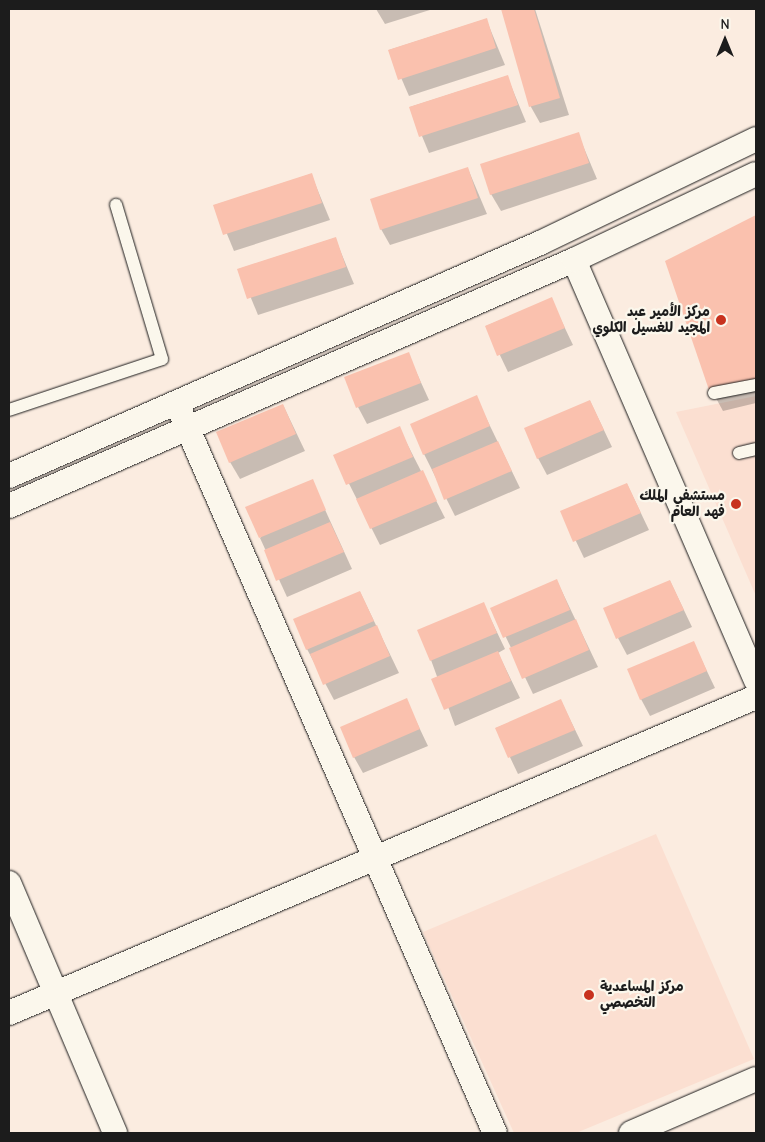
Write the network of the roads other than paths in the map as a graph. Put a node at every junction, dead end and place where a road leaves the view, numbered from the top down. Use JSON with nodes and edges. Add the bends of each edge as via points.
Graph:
{"nodes":[{"id":1,"x":756,"y":140,"type":"edge"},
{"id":2,"x":756,"y":174,"type":"edge"},
{"id":3,"x":116,"y":204,"type":"dead end"},
{"id":4,"x":574,"y":260,"type":"junction"},
{"id":5,"x":756,"y":384,"type":"edge"},
{"id":6,"x":714,"y":393,"type":"dead end"},
{"id":7,"x":176,"y":402,"type":"junction"},
{"id":8,"x":9,"y":410,"type":"edge"},
{"id":9,"x":188,"y":428,"type":"junction"},
{"id":10,"x":756,"y":449,"type":"edge"},
{"id":11,"x":739,"y":453,"type":"dead end"},
{"id":12,"x":9,"y":476,"type":"edge"},
{"id":13,"x":9,"y":506,"type":"edge"},
{"id":14,"x":756,"y":680,"type":"edge"},
{"id":15,"x":756,"y":697,"type":"edge"},
{"id":16,"x":372,"y":859,"type":"junction"},
{"id":17,"x":9,"y":883,"type":"edge"},
{"id":18,"x":57,"y":992,"type":"junction"},
{"id":19,"x":9,"y":1013,"type":"edge"},
{"id":20,"x":756,"y":1079,"type":"edge"},
{"id":21,"x":115,"y":1133,"type":"edge"},
{"id":22,"x":495,"y":1133,"type":"edge"},
{"id":23,"x":631,"y":1133,"type":"edge"}],
"edges":[{"from":1,"to":7,"type":"street","via":[[540,243]]},
{"from":2,"to":4,"type":"street"},
{"from":3,"to":8,"type":"lane","via":[[162,359]]},
{"from":4,"to":9,"type":"street"},
{"from":4,"to":14,"type":"street"},
{"from":5,"to":6,"type":"lane"},
{"from":7,"to":9,"type":"street"},
{"from":7,"to":12,"type":"street"},
{"from":9,"to":13,"type":"street"},
{"from":9,"to":16,"type":"street"},
{"from":10,"to":11,"type":"lane"},
{"from":15,"to":16,"type":"street"},
{"from":16,"to":18,"type":"street"},
{"from":16,"to":22,"type":"street"},
{"from":17,"to":18,"type":"street"},
{"from":18,"to":19,"type":"street"},
{"from":18,"to":21,"type":"street"},
{"from":20,"to":23,"type":"street"}]}
